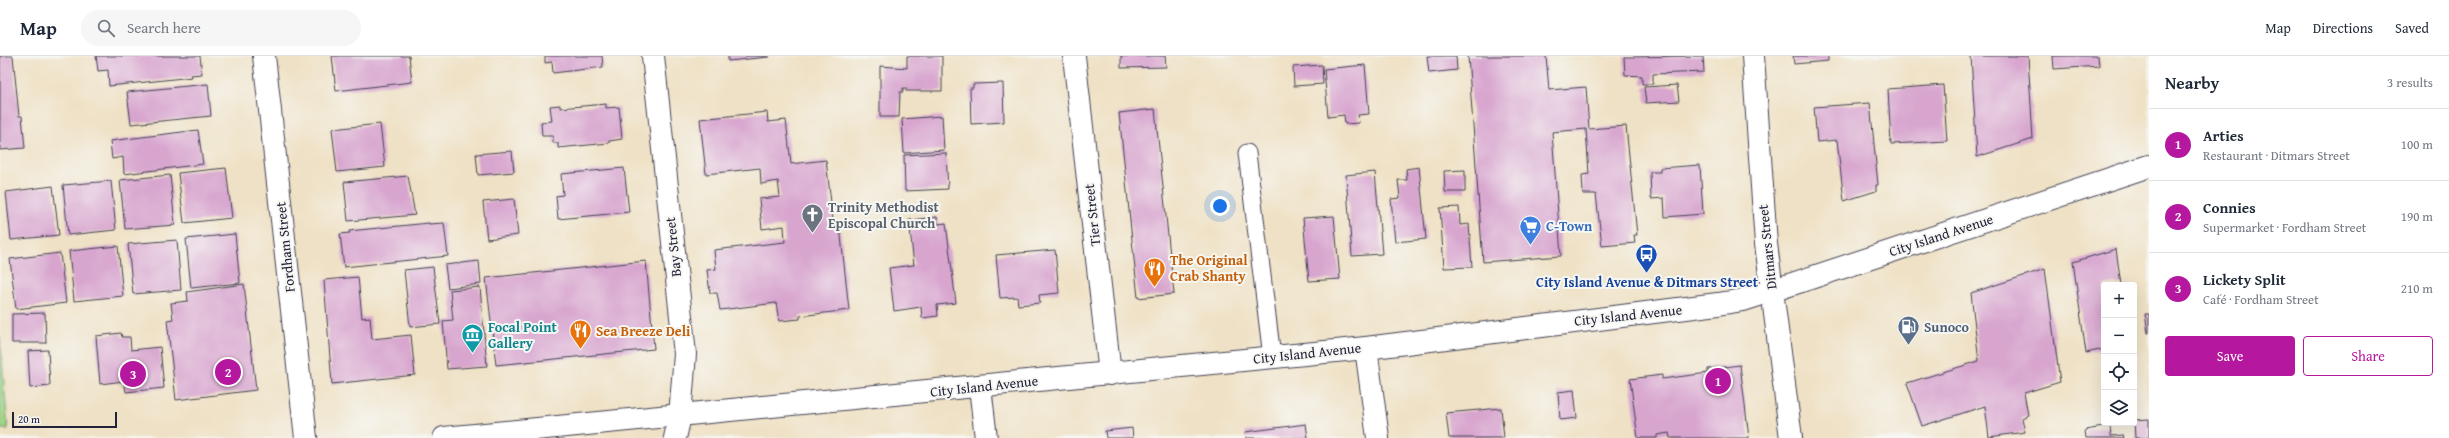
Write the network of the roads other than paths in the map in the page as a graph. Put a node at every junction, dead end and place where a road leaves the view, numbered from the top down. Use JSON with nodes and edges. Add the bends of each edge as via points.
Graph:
{"nodes":[{"id":1,"x":264,"y":56,"type":"edge"},
{"id":2,"x":652,"y":56,"type":"edge"},
{"id":3,"x":1074,"y":56,"type":"edge"},
{"id":4,"x":1753,"y":56,"type":"edge"},
{"id":5,"x":1247,"y":153,"type":"dead end"},
{"id":6,"x":2149,"y":166,"type":"edge"},
{"id":7,"x":1771,"y":291,"type":"junction"},
{"id":8,"x":1366,"y":348,"type":"junction"},
{"id":9,"x":1272,"y":357,"type":"junction"},
{"id":10,"x":1110,"y":374,"type":"junction"},
{"id":11,"x":980,"y":387,"type":"junction"},
{"id":12,"x":680,"y":416,"type":"junction"},
{"id":13,"x":306,"y":438,"type":"edge"},
{"id":14,"x":444,"y":438,"type":"edge"},
{"id":15,"x":675,"y":438,"type":"edge"},
{"id":16,"x":986,"y":438,"type":"edge"},
{"id":17,"x":1378,"y":438,"type":"edge"},
{"id":18,"x":1791,"y":438,"type":"edge"}],
"edges":[{"from":1,"to":13,"type":"main road","name":"Fordham Street"},
{"from":2,"to":12,"type":"main road","name":"Bay Street","via":[[685,354]]},
{"from":3,"to":10,"type":"main road","name":"Tier Street"},
{"from":4,"to":7,"type":"main road","name":"Ditmars Street"},
{"from":5,"to":9,"type":"lane"},
{"from":6,"to":7,"type":"main road","name":"City Island Avenue"},
{"from":7,"to":8,"type":"main road","name":"City Island Avenue","via":[[1743,300],[1688,308]]},
{"from":7,"to":18,"type":"main road","name":"Ditmars Street"},
{"from":8,"to":9,"type":"main road","name":"City Island Avenue"},
{"from":8,"to":17,"type":"main road"},
{"from":9,"to":10,"type":"main road","name":"City Island Avenue"},
{"from":10,"to":11,"type":"main road","name":"City Island Avenue"},
{"from":11,"to":12,"type":"main road","name":"City Island Avenue"},
{"from":11,"to":16,"type":"main road"},
{"from":12,"to":14,"type":"main road","name":"City Island Avenue"},
{"from":12,"to":15,"type":"main road","name":"Bay Street"}]}
